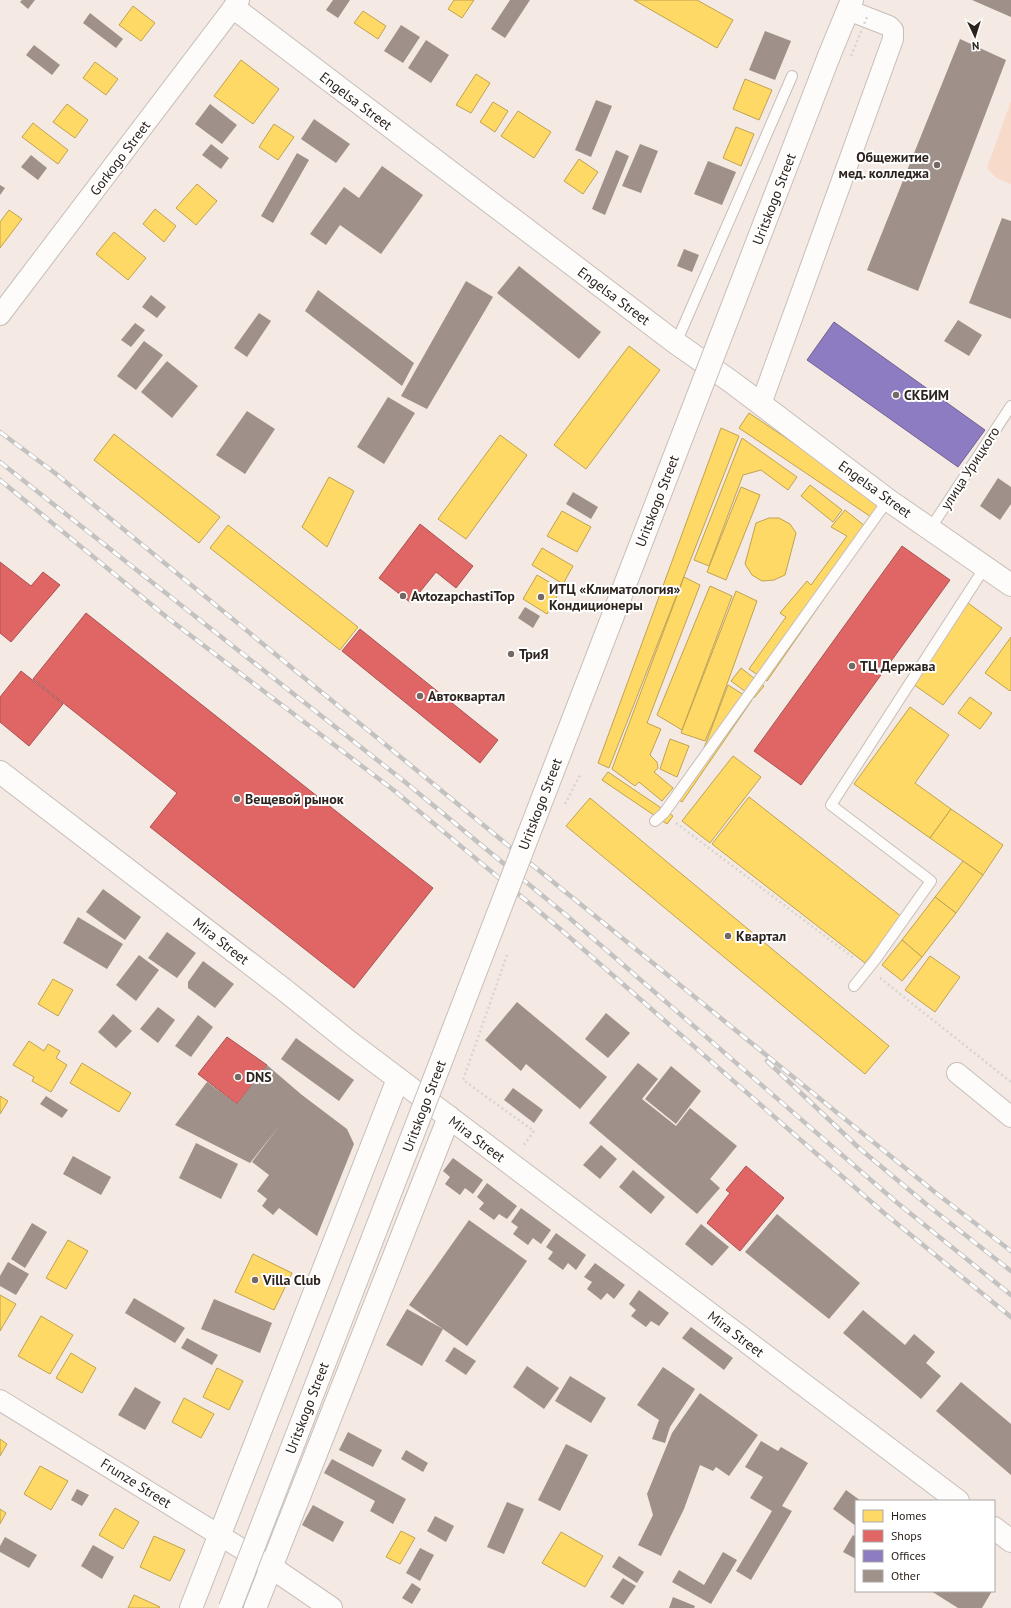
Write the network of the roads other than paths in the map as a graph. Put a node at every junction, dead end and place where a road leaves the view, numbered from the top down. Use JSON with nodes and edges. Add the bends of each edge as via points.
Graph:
{"nodes":[{"id":1,"x":232,"y":3,"type":"edge"},
{"id":2,"x":850,"y":5,"type":"edge"},
{"id":3,"x":792,"y":76,"type":"dead end"},
{"id":4,"x":0,"y":315,"type":"edge"},
{"id":5,"x":676,"y":343,"type":"junction"},
{"id":6,"x":761,"y":404,"type":"junction"},
{"id":7,"x":1011,"y":406,"type":"edge"},
{"id":8,"x":888,"y":500,"type":"junction"},
{"id":9,"x":930,"y":529,"type":"junction"},
{"id":10,"x":985,"y":567,"type":"junction"},
{"id":11,"x":1011,"y":585,"type":"edge"},
{"id":12,"x":0,"y":772,"type":"edge"},
{"id":13,"x":656,"y":821,"type":"dead end"},
{"id":14,"x":854,"y":986,"type":"dead end"},
{"id":15,"x":957,"y":1073,"type":"dead end"},
{"id":16,"x":398,"y":1079,"type":"junction"},
{"id":17,"x":449,"y":1117,"type":"junction"},
{"id":18,"x":1011,"y":1117,"type":"edge"},
{"id":19,"x":0,"y":1400,"type":"edge"},
{"id":20,"x":957,"y":1500,"type":"edge"},
{"id":21,"x":995,"y":1529,"type":"edge"},
{"id":22,"x":220,"y":1535,"type":"junction"},
{"id":23,"x":1011,"y":1541,"type":"edge"},
{"id":24,"x":272,"y":1567,"type":"junction"},
{"id":25,"x":191,"y":1608,"type":"edge"},
{"id":26,"x":230,"y":1608,"type":"edge"},
{"id":27,"x":255,"y":1608,"type":"edge"},
{"id":28,"x":331,"y":1608,"type":"edge"}],
"edges":[{"from":1,"to":4,"type":"street","name":"Gorkogo Street"},
{"from":1,"to":5,"type":"main road","name":"Engelsa Street"},
{"from":2,"to":6,"type":"street","via":[[889,26],[894,35]]},
{"from":2,"to":26,"type":"main road","name":"Uritskogo Street","bridge":true},
{"from":3,"to":5,"type":"lane"},
{"from":5,"to":6,"type":"main road","name":"Engelsa Street"},
{"from":6,"to":8,"type":"main road","name":"Engelsa Street"},
{"from":7,"to":9,"type":"lane","name":"улица Урицкого"},
{"from":8,"to":9,"type":"main road","name":"Engelsa Street"},
{"from":8,"to":13,"type":"lane"},
{"from":9,"to":10,"type":"main road","name":"Engelsa Street"},
{"from":10,"to":11,"type":"main road","name":"Engelsa Street"},
{"from":10,"to":14,"type":"lane","via":[[831,805],[931,881]]},
{"from":12,"to":16,"type":"main road","name":"Mira Street"},
{"from":15,"to":18,"type":"street"},
{"from":16,"to":17,"type":"main road","name":"Mira Street"},
{"from":16,"to":22,"type":"main road"},
{"from":17,"to":20,"type":"main road","name":"Mira Street"},
{"from":17,"to":24,"type":"main road","name":"Uritskogo Street"},
{"from":19,"to":22,"type":"street","name":"Frunze Street"},
{"from":21,"to":23,"type":"main road"},
{"from":22,"to":24,"type":"street","name":"Frunze Street"},
{"from":22,"to":25,"type":"main road"},
{"from":24,"to":27,"type":"main road","name":"Uritskogo Street"},
{"from":24,"to":28,"type":"main road"}]}
